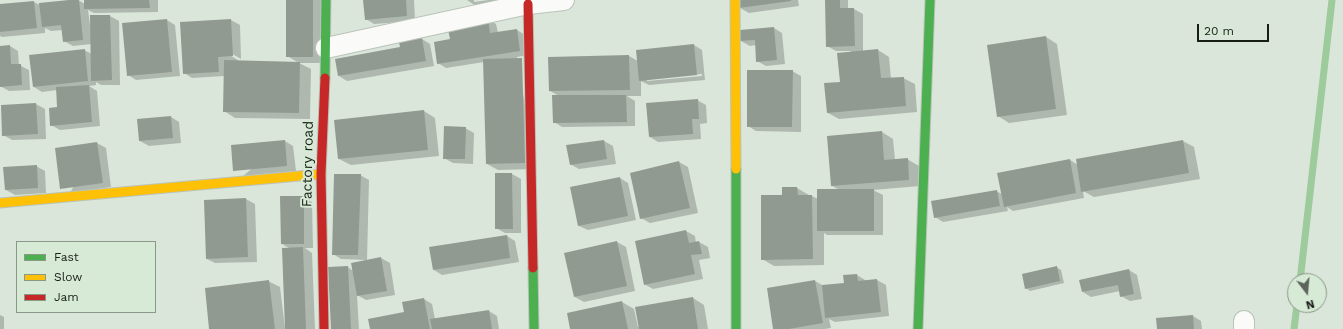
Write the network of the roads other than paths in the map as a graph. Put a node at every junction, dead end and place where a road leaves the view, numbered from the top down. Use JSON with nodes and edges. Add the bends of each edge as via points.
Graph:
{"nodes":[{"id":1,"x":326,"y":0,"type":"edge"},
{"id":2,"x":564,"y":0,"type":"edge"},
{"id":3,"x":735,"y":0,"type":"edge"},
{"id":4,"x":930,"y":0,"type":"edge"},
{"id":5,"x":528,"y":4,"type":"junction"},
{"id":6,"x":326,"y":48,"type":"junction"},
{"id":7,"x":321,"y":174,"type":"junction"},
{"id":8,"x":0,"y":203,"type":"edge"},
{"id":9,"x":324,"y":329,"type":"edge"},
{"id":10,"x":534,"y":329,"type":"edge"},
{"id":11,"x":736,"y":329,"type":"edge"},
{"id":12,"x":918,"y":329,"type":"edge"}],
"edges":[{"from":1,"to":6,"type":"street","name":"Factory road"},
{"from":2,"to":5,"type":"street"},
{"from":3,"to":11,"type":"street"},
{"from":4,"to":12,"type":"street"},
{"from":5,"to":6,"type":"street"},
{"from":5,"to":10,"type":"street"},
{"from":6,"to":7,"type":"street","name":"Factory road"},
{"from":7,"to":8,"type":"street"},
{"from":7,"to":9,"type":"street","name":"Factory road"}]}
